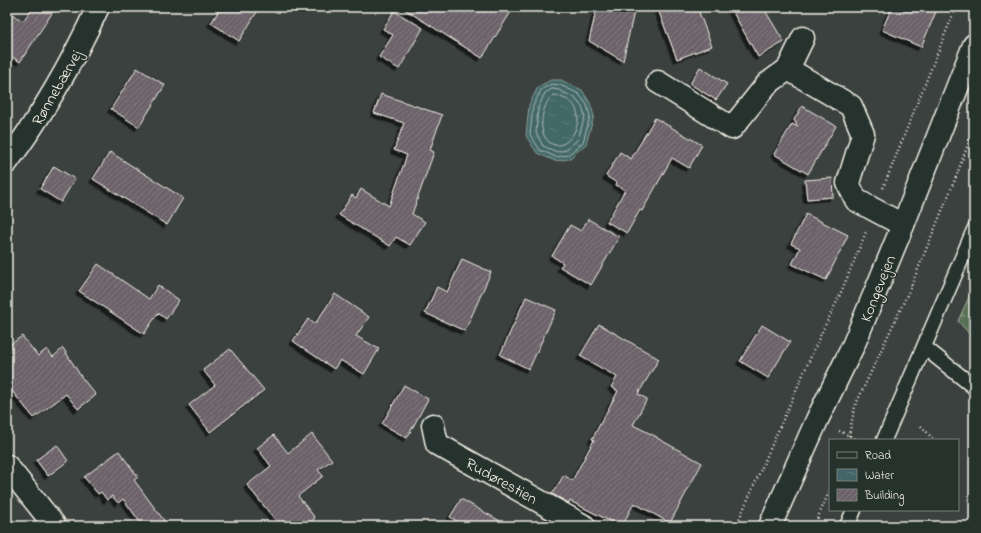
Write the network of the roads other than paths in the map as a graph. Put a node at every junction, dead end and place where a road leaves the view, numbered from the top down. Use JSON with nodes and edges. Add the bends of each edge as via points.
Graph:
{"nodes":[{"id":1,"x":98,"y":7,"type":"edge"},
{"id":2,"x":803,"y":38,"type":"dead end"},
{"id":3,"x":974,"y":45,"type":"edge"},
{"id":4,"x":788,"y":69,"type":"junction"},
{"id":5,"x":658,"y":82,"type":"dead end"},
{"id":6,"x":7,"y":162,"type":"edge"},
{"id":7,"x":903,"y":224,"type":"junction"},
{"id":8,"x":974,"y":230,"type":"edge"},
{"id":9,"x":924,"y":347,"type":"junction"},
{"id":10,"x":974,"y":387,"type":"edge"},
{"id":11,"x":433,"y":425,"type":"dead end"},
{"id":12,"x":884,"y":439,"type":"edge"},
{"id":13,"x":7,"y":466,"type":"edge"},
{"id":14,"x":854,"y":511,"type":"edge"},
{"id":15,"x":55,"y":526,"type":"edge"},
{"id":16,"x":584,"y":526,"type":"edge"},
{"id":17,"x":770,"y":526,"type":"edge"},
{"id":18,"x":847,"y":526,"type":"edge"}],
"edges":[{"from":1,"to":6,"type":"street","name":"Rønnebærvej","via":[[83,40],[30,131]]},
{"from":2,"to":4,"type":"street"},
{"from":3,"to":7,"type":"street","name":"Kongevejen"},
{"from":4,"to":5,"type":"street","via":[[767,84],[732,128]]},
{"from":4,"to":7,"type":"street","via":[[852,106],[863,134],[848,183],[856,200]]},
{"from":7,"to":17,"type":"street","name":"Kongevejen","via":[[853,346]]},
{"from":8,"to":9,"type":"lane"},
{"from":9,"to":10,"type":"lane"},
{"from":9,"to":12,"type":"lane"},
{"from":11,"to":16,"type":"street","name":"Rudørestien","via":[[437,444]]},
{"from":13,"to":15,"type":"street"},
{"from":14,"to":18,"type":"lane"}]}
